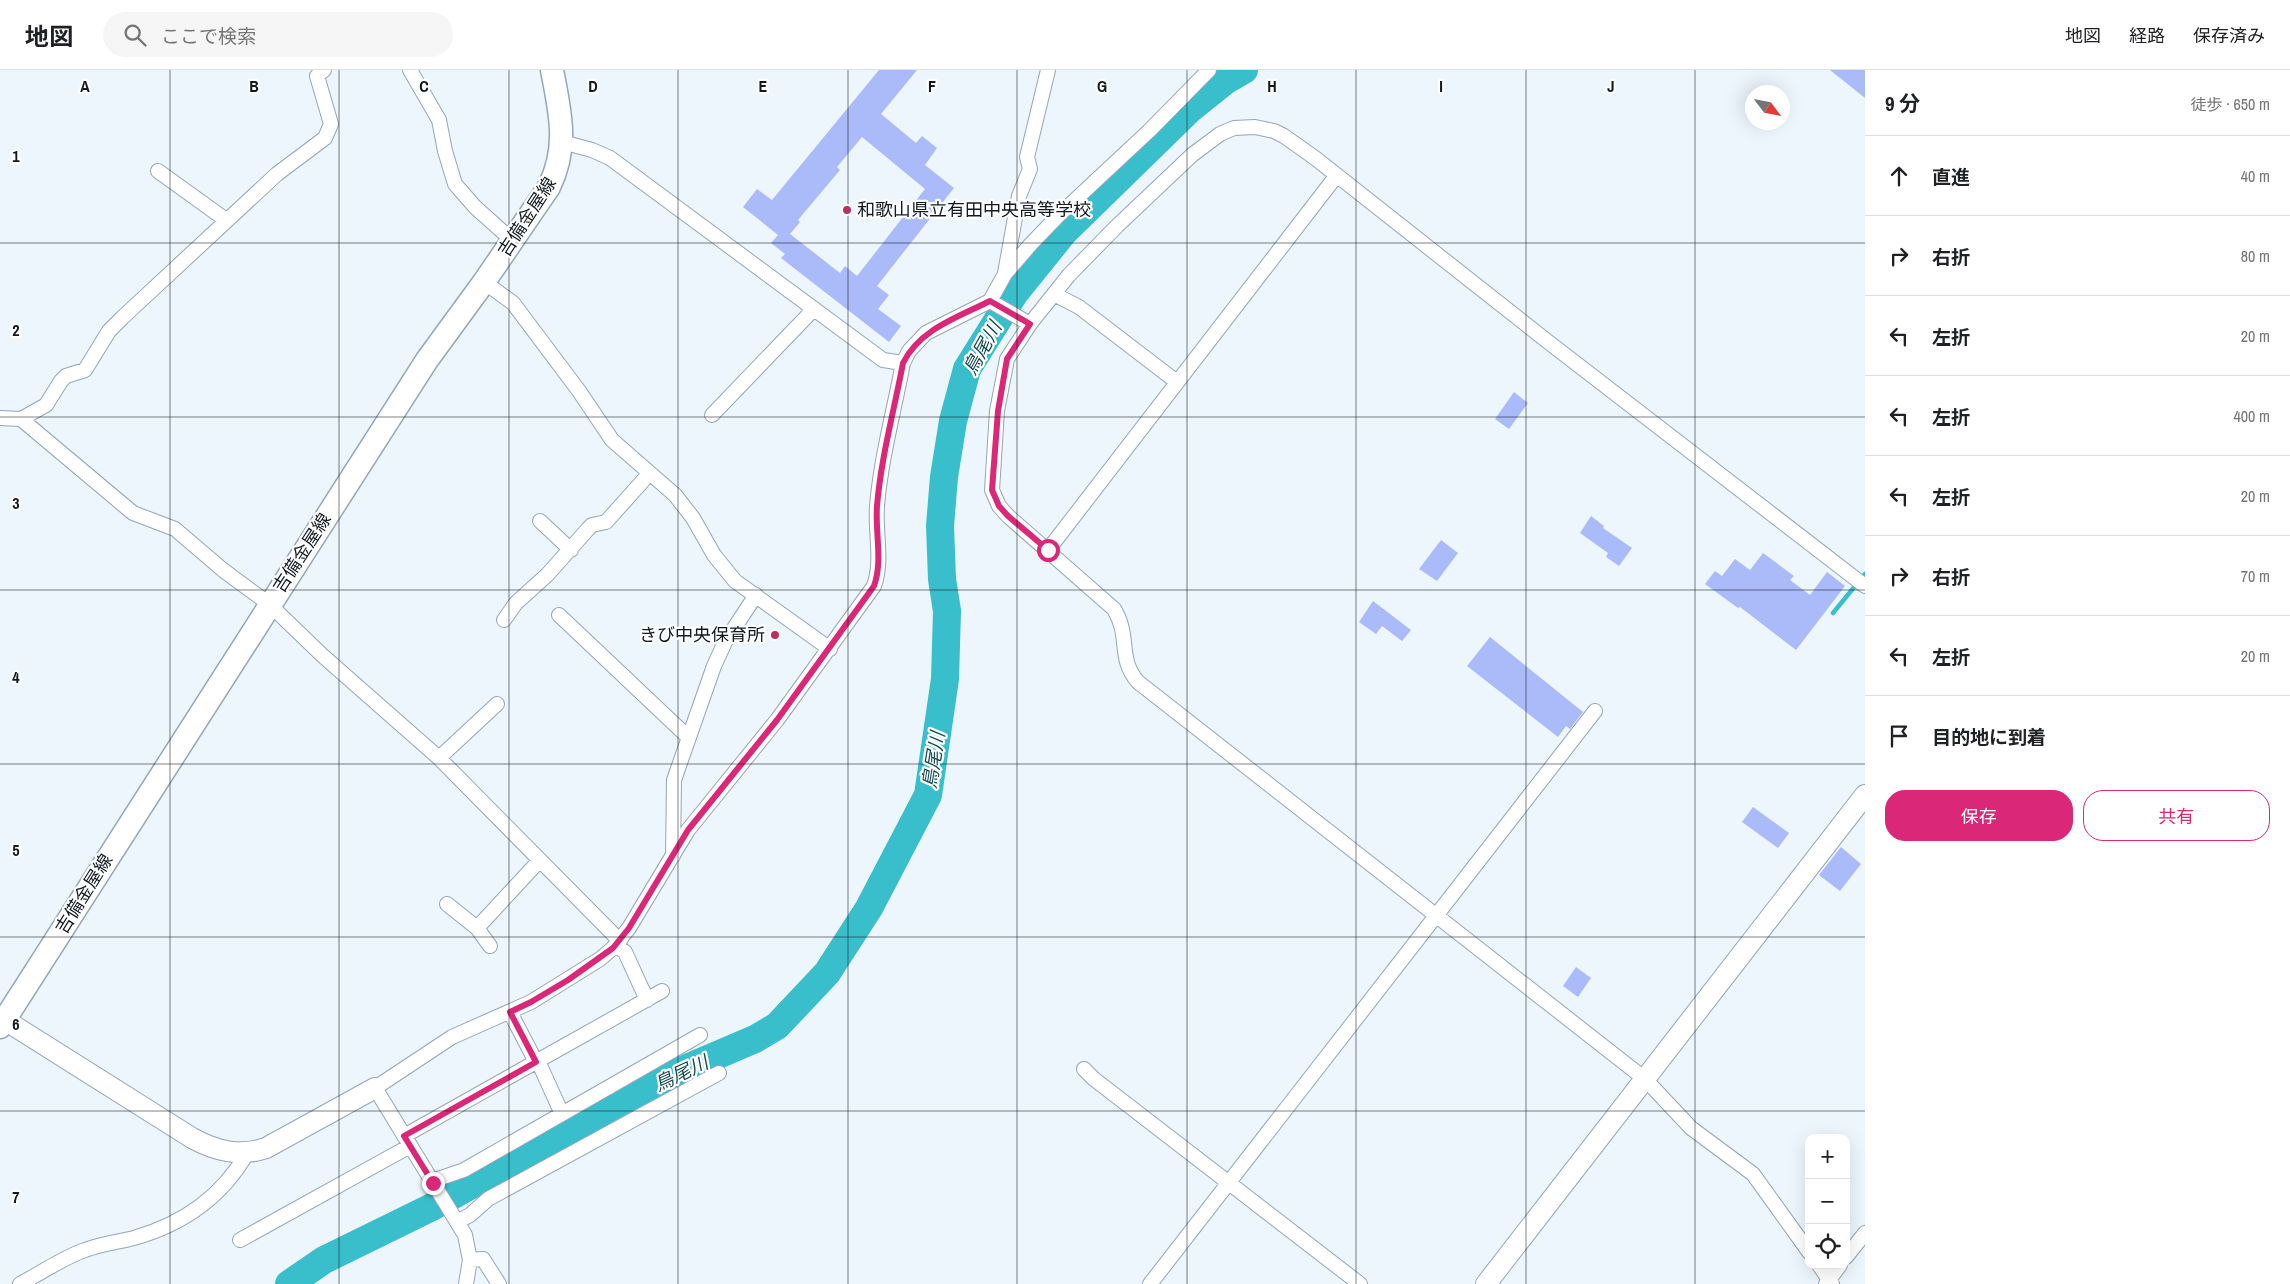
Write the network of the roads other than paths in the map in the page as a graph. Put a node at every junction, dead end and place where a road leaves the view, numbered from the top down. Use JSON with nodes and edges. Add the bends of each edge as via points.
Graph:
{"nodes":[{"id":1,"x":324,"y":70,"type":"edge"},
{"id":2,"x":410,"y":70,"type":"edge"},
{"id":3,"x":552,"y":70,"type":"edge"},
{"id":4,"x":1048,"y":70,"type":"edge"},
{"id":5,"x":1209,"y":70,"type":"edge"},
{"id":6,"x":562,"y":142,"type":"junction"},
{"id":7,"x":158,"y":171,"type":"dead end"},
{"id":8,"x":1337,"y":175,"type":"junction"},
{"id":9,"x":226,"y":220,"type":"junction"},
{"id":10,"x":513,"y":241,"type":"junction"},
{"id":11,"x":1005,"y":274,"type":"junction"},
{"id":12,"x":484,"y":282,"type":"junction"},
{"id":13,"x":1054,"y":294,"type":"junction"},
{"id":14,"x":993,"y":302,"type":"junction"},
{"id":15,"x":813,"y":310,"type":"junction"},
{"id":16,"x":1026,"y":322,"type":"junction"},
{"id":17,"x":903,"y":363,"type":"junction"},
{"id":18,"x":1178,"y":382,"type":"junction"},
{"id":19,"x":712,"y":415,"type":"dead end"},
{"id":20,"x":0,"y":418,"type":"edge"},
{"id":21,"x":21,"y":419,"type":"junction"},
{"id":22,"x":649,"y":474,"type":"junction"},
{"id":23,"x":540,"y":521,"type":"dead end"},
{"id":24,"x":571,"y":550,"type":"junction"},
{"id":25,"x":1048,"y":550,"type":"junction"},
{"id":26,"x":1865,"y":586,"type":"edge"},
{"id":27,"x":756,"y":595,"type":"junction"},
{"id":28,"x":269,"y":604,"type":"junction"},
{"id":29,"x":558,"y":615,"type":"dead end"},
{"id":30,"x":504,"y":620,"type":"dead end"},
{"id":31,"x":830,"y":649,"type":"junction"},
{"id":32,"x":497,"y":704,"type":"dead end"},
{"id":33,"x":1595,"y":711,"type":"dead end"},
{"id":34,"x":688,"y":737,"type":"junction"},
{"id":35,"x":439,"y":758,"type":"junction"},
{"id":36,"x":1865,"y":794,"type":"edge"},
{"id":37,"x":673,"y":856,"type":"junction"},
{"id":38,"x":540,"y":860,"type":"junction"},
{"id":39,"x":447,"y":904,"type":"dead end"},
{"id":40,"x":1435,"y":916,"type":"junction"},
{"id":41,"x":477,"y":928,"type":"junction"},
{"id":42,"x":618,"y":943,"type":"junction"},
{"id":43,"x":490,"y":946,"type":"dead end"},
{"id":44,"x":662,"y":991,"type":"dead end"},
{"id":45,"x":648,"y":1000,"type":"junction"},
{"id":46,"x":510,"y":1012,"type":"junction"},
{"id":47,"x":2,"y":1021,"type":"edge"},
{"id":48,"x":700,"y":1035,"type":"dead end"},
{"id":49,"x":537,"y":1062,"type":"junction"},
{"id":50,"x":1084,"y":1069,"type":"dead end"},
{"id":51,"x":719,"y":1073,"type":"dead end"},
{"id":52,"x":1645,"y":1079,"type":"junction"},
{"id":53,"x":375,"y":1088,"type":"junction"},
{"id":54,"x":562,"y":1114,"type":"junction"},
{"id":55,"x":407,"y":1141,"type":"junction"},
{"id":56,"x":247,"y":1153,"type":"junction"},
{"id":57,"x":1230,"y":1183,"type":"junction"},
{"id":58,"x":433,"y":1184,"type":"junction"},
{"id":59,"x":454,"y":1218,"type":"junction"},
{"id":60,"x":1865,"y":1233,"type":"edge"},
{"id":61,"x":240,"y":1240,"type":"dead end"},
{"id":62,"x":1805,"y":1246,"type":"edge"},
{"id":63,"x":1850,"y":1252,"type":"edge"},
{"id":64,"x":470,"y":1260,"type":"junction"},
{"id":65,"x":1820,"y":1269,"type":"edge"},
{"id":66,"x":1838,"y":1269,"type":"edge"},
{"id":67,"x":1829,"y":1283,"type":"edge"},
{"id":68,"x":20,"y":1284,"type":"edge"},
{"id":69,"x":466,"y":1284,"type":"edge"},
{"id":70,"x":499,"y":1284,"type":"edge"},
{"id":71,"x":1150,"y":1284,"type":"edge"},
{"id":72,"x":1360,"y":1284,"type":"edge"},
{"id":73,"x":1486,"y":1284,"type":"edge"}],
"edges":[{"from":1,"to":9,"type":"street","via":[[317,76],[331,124],[329,132]]},
{"from":2,"to":10,"type":"street","via":[[439,120],[444,151],[456,184],[475,207]]},
{"from":3,"to":6,"type":"main road","name":"吉備金屋線"},
{"from":4,"to":11,"type":"street","via":[[1028,157],[1030,168],[1019,196]]},
{"from":5,"to":11,"type":"street","via":[[1059,215]]},
{"from":6,"to":10,"type":"main road","name":"吉備金屋線","via":[[556,173]]},
{"from":6,"to":15,"type":"street","via":[[610,158]]},
{"from":7,"to":9,"type":"street"},
{"from":8,"to":13,"type":"street","via":[[1274,131],[1255,127],[1234,128],[1205,144],[1186,161],[1117,226]]},
{"from":8,"to":18,"type":"street"},
{"from":8,"to":26,"type":"street"},
{"from":9,"to":21,"type":"street","via":[[123,316],[85,370],[66,376],[46,405]]},
{"from":10,"to":12,"type":"main road","name":"吉備金屋線"},
{"from":11,"to":14,"type":"street"},
{"from":12,"to":22,"type":"street","via":[[513,303],[612,440]]},
{"from":12,"to":28,"type":"main road","name":"吉備金屋線","via":[[427,360]]},
{"from":13,"to":16,"type":"street"},
{"from":13,"to":18,"type":"street","via":[[1079,308]]},
{"from":14,"to":16,"type":"street"},
{"from":14,"to":17,"type":"street","via":[[926,333],[909,351]]},
{"from":15,"to":17,"type":"street","via":[[883,360]]},
{"from":15,"to":19,"type":"street"},
{"from":16,"to":25,"type":"street","via":[[1007,359],[998,411],[992,490],[1008,516]]},
{"from":17,"to":31,"type":"street","via":[[880,478],[877,576],[874,586]]},
{"from":18,"to":25,"type":"street"},
{"from":20,"to":21,"type":"street"},
{"from":21,"to":28,"type":"street","via":[[133,513],[175,529]]},
{"from":22,"to":24,"type":"street","via":[[606,522],[592,525]]},
{"from":22,"to":27,"type":"street","via":[[675,496],[693,518],[724,568]]},
{"from":23,"to":24,"type":"street"},
{"from":24,"to":30,"type":"street"},
{"from":25,"to":40,"type":"street","via":[[1114,609],[1121,620],[1125,638],[1126,664],[1138,682]]},
{"from":27,"to":31,"type":"street"},
{"from":27,"to":34,"type":"street","via":[[725,642]]},
{"from":28,"to":35,"type":"street","via":[[322,656]]},
{"from":28,"to":47,"type":"main road","name":"吉備金屋線"},
{"from":29,"to":34,"type":"street"},
{"from":31,"to":37,"type":"street","via":[[688,830]]},
{"from":32,"to":35,"type":"street"},
{"from":33,"to":40,"type":"street"},
{"from":34,"to":37,"type":"street","via":[[674,780]]},
{"from":35,"to":38,"type":"street"},
{"from":36,"to":52,"type":"street"},
{"from":37,"to":42,"type":"street"},
{"from":38,"to":41,"type":"street"},
{"from":38,"to":42,"type":"street"},
{"from":39,"to":41,"type":"street"},
{"from":40,"to":52,"type":"street"},
{"from":40,"to":57,"type":"street"},
{"from":41,"to":43,"type":"street"},
{"from":42,"to":45,"type":"street"},
{"from":42,"to":46,"type":"street","via":[[568,980]]},
{"from":44,"to":45,"type":"street"},
{"from":45,"to":49,"type":"street"},
{"from":46,"to":49,"type":"street"},
{"from":46,"to":53,"type":"street","via":[[452,1037]]},
{"from":47,"to":56,"type":"street","via":[[192,1138],[216,1149]]},
{"from":48,"to":54,"type":"street"},
{"from":49,"to":54,"type":"street"},
{"from":49,"to":55,"type":"street"},
{"from":50,"to":57,"type":"street"},
{"from":51,"to":59,"type":"street","via":[[488,1199],[470,1215]]},
{"from":52,"to":62,"type":"street","via":[[1690,1128],[1753,1174]]},
{"from":52,"to":73,"type":"street"},
{"from":53,"to":55,"type":"street"},
{"from":53,"to":56,"type":"street","via":[[278,1143]]},
{"from":54,"to":58,"type":"street"},
{"from":55,"to":58,"type":"street"},
{"from":55,"to":61,"type":"street"},
{"from":56,"to":68,"type":"street","via":[[228,1183],[183,1217],[136,1237],[84,1250]]},
{"from":57,"to":71,"type":"street"},
{"from":57,"to":72,"type":"street"},
{"from":58,"to":59,"type":"street"},
{"from":59,"to":64,"type":"street","via":[[465,1235]]},
{"from":60,"to":63,"type":"street"},
{"from":64,"to":69,"type":"street"},
{"from":64,"to":70,"type":"street","via":[[483,1259]]},
{"from":65,"to":67,"type":"street"},
{"from":66,"to":67,"type":"street"}]}
